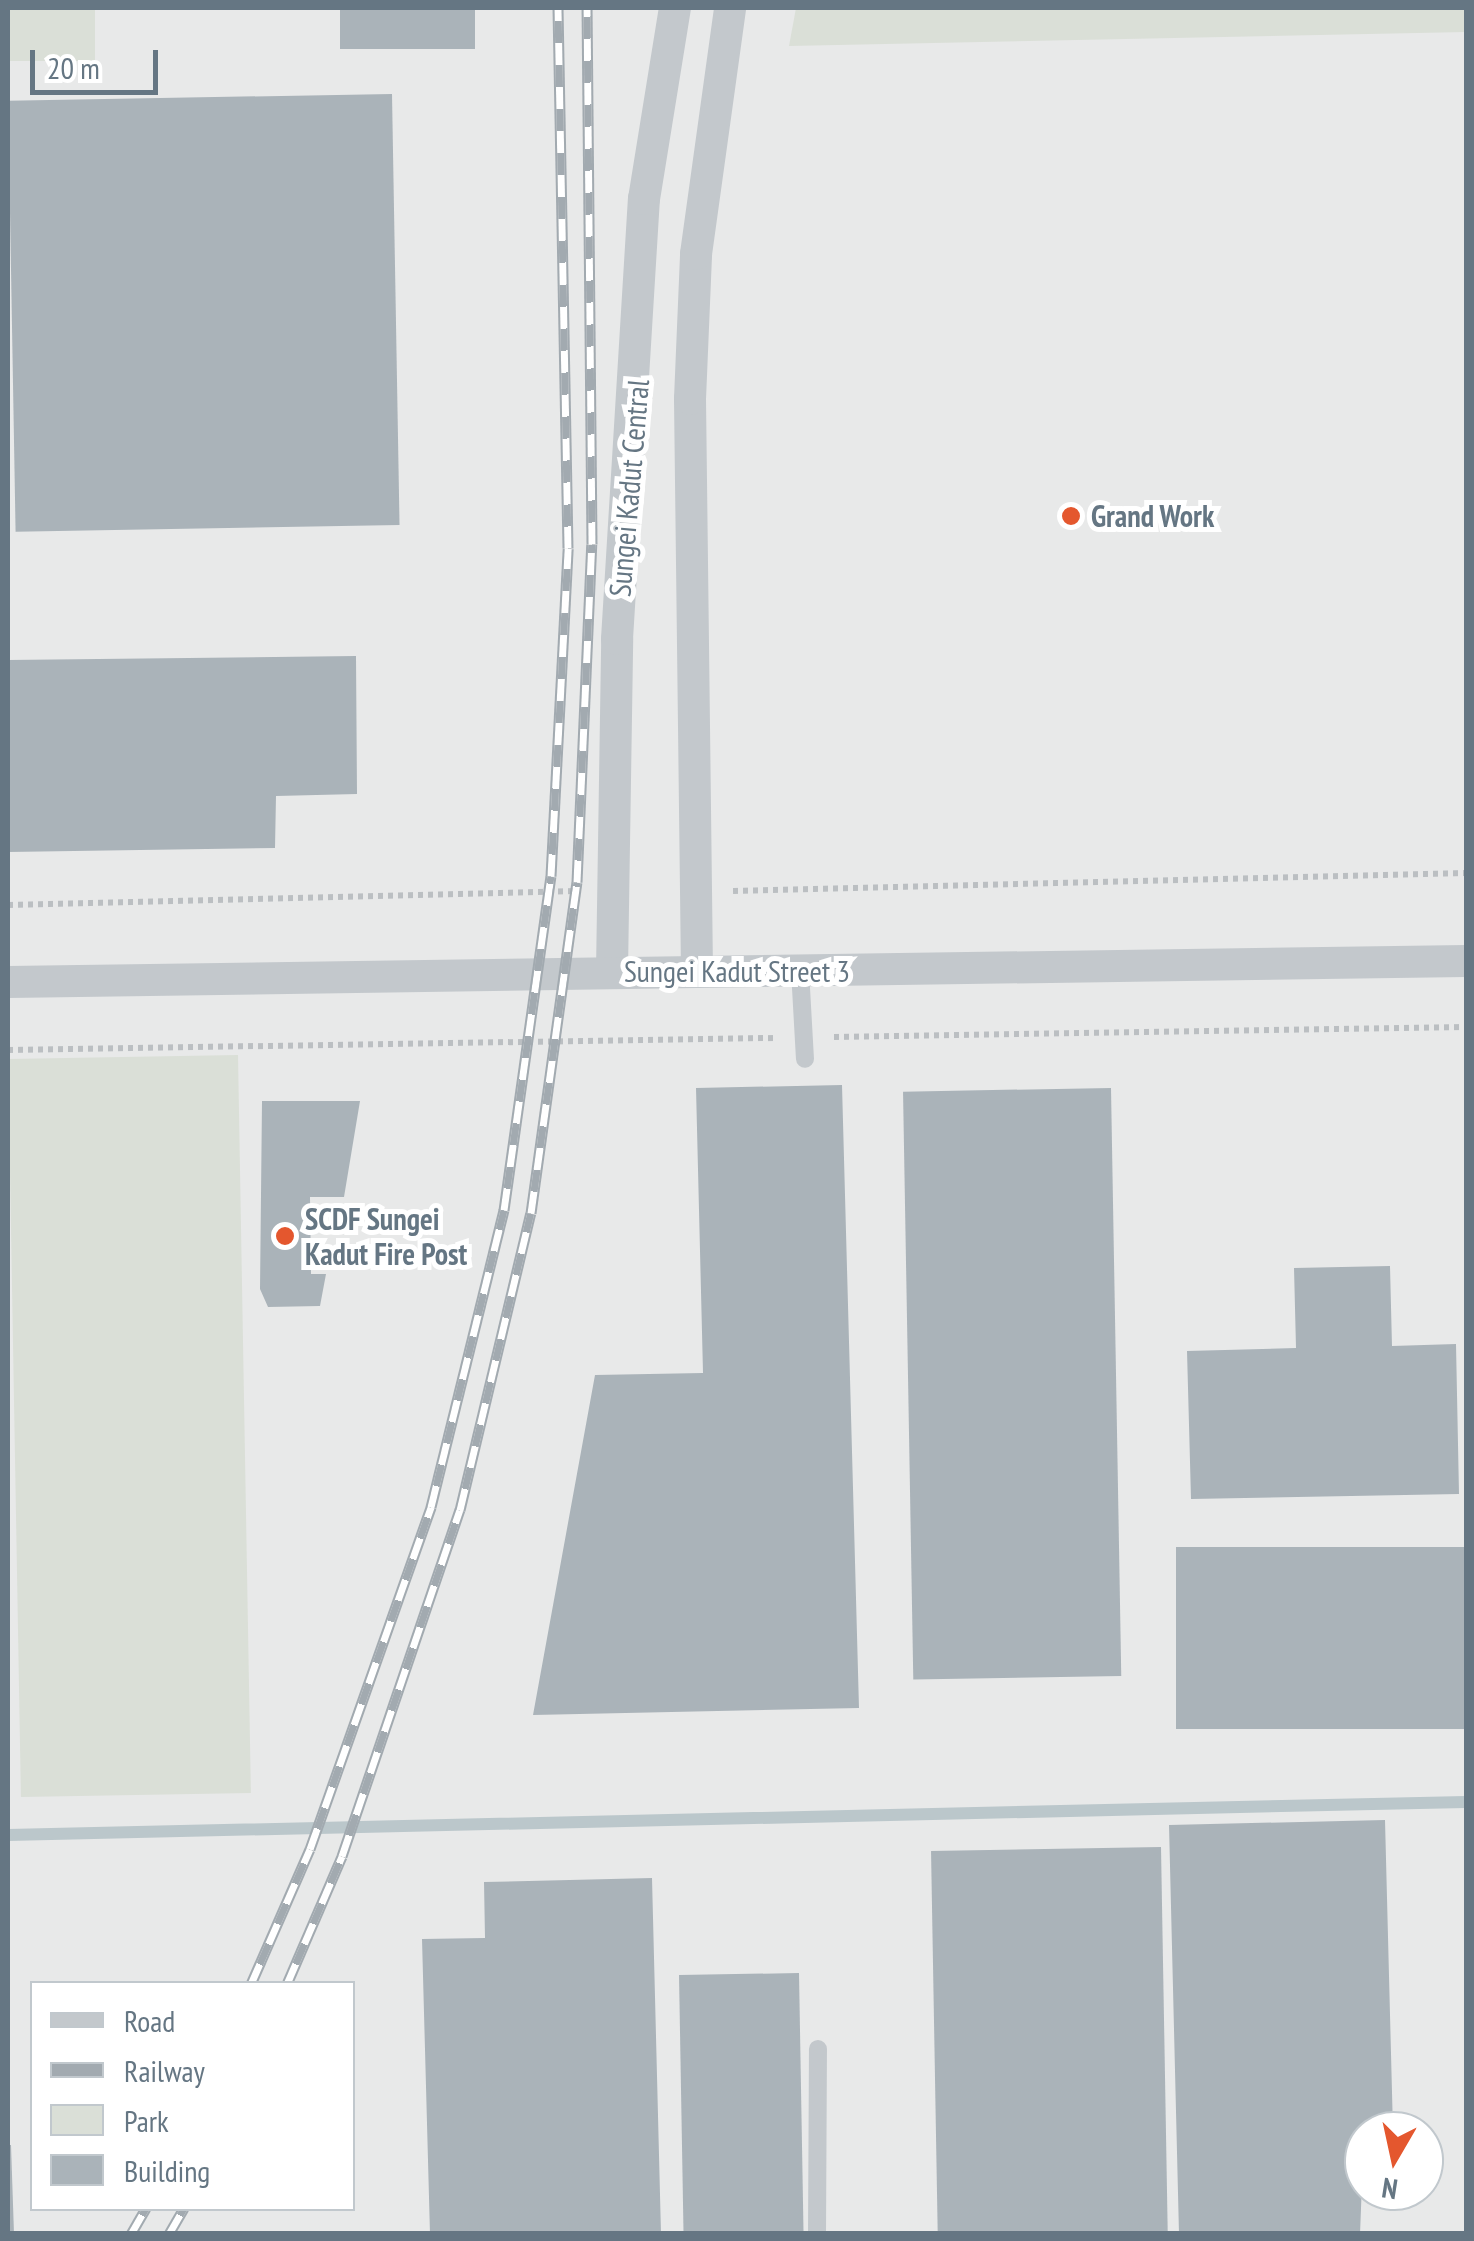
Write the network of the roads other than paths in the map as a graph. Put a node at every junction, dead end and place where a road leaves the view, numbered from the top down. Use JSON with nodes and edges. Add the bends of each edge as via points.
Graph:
{"nodes":[{"id":1,"x":675,"y":8,"type":"edge"},
{"id":2,"x":730,"y":8,"type":"edge"},
{"id":3,"x":1466,"y":960,"type":"edge"},
{"id":4,"x":800,"y":970,"type":"junction"},
{"id":5,"x":612,"y":972,"type":"junction"},
{"id":6,"x":697,"y":972,"type":"junction"},
{"id":7,"x":8,"y":982,"type":"edge"},
{"id":8,"x":805,"y":1060,"type":"dead end"},
{"id":9,"x":818,"y":2049,"type":"dead end"},
{"id":10,"x":817,"y":2234,"type":"edge"}],
"edges":[{"from":1,"to":5,"type":"street","name":"Sungei Kadut Central","via":[[644,199],[617,639]]},
{"from":2,"to":6,"type":"street","name":"Sungei Kadut Central","via":[[696,254],[690,400]]},
{"from":3,"to":4,"type":"street","name":"Sungei Kadut Street 3"},
{"from":4,"to":6,"type":"street","name":"Sungei Kadut Street 3"},
{"from":4,"to":8,"type":"lane"},
{"from":5,"to":6,"type":"street","name":"Sungei Kadut Street 3"},
{"from":5,"to":7,"type":"street","name":"Sungei Kadut Street 3"},
{"from":9,"to":10,"type":"lane"}]}
